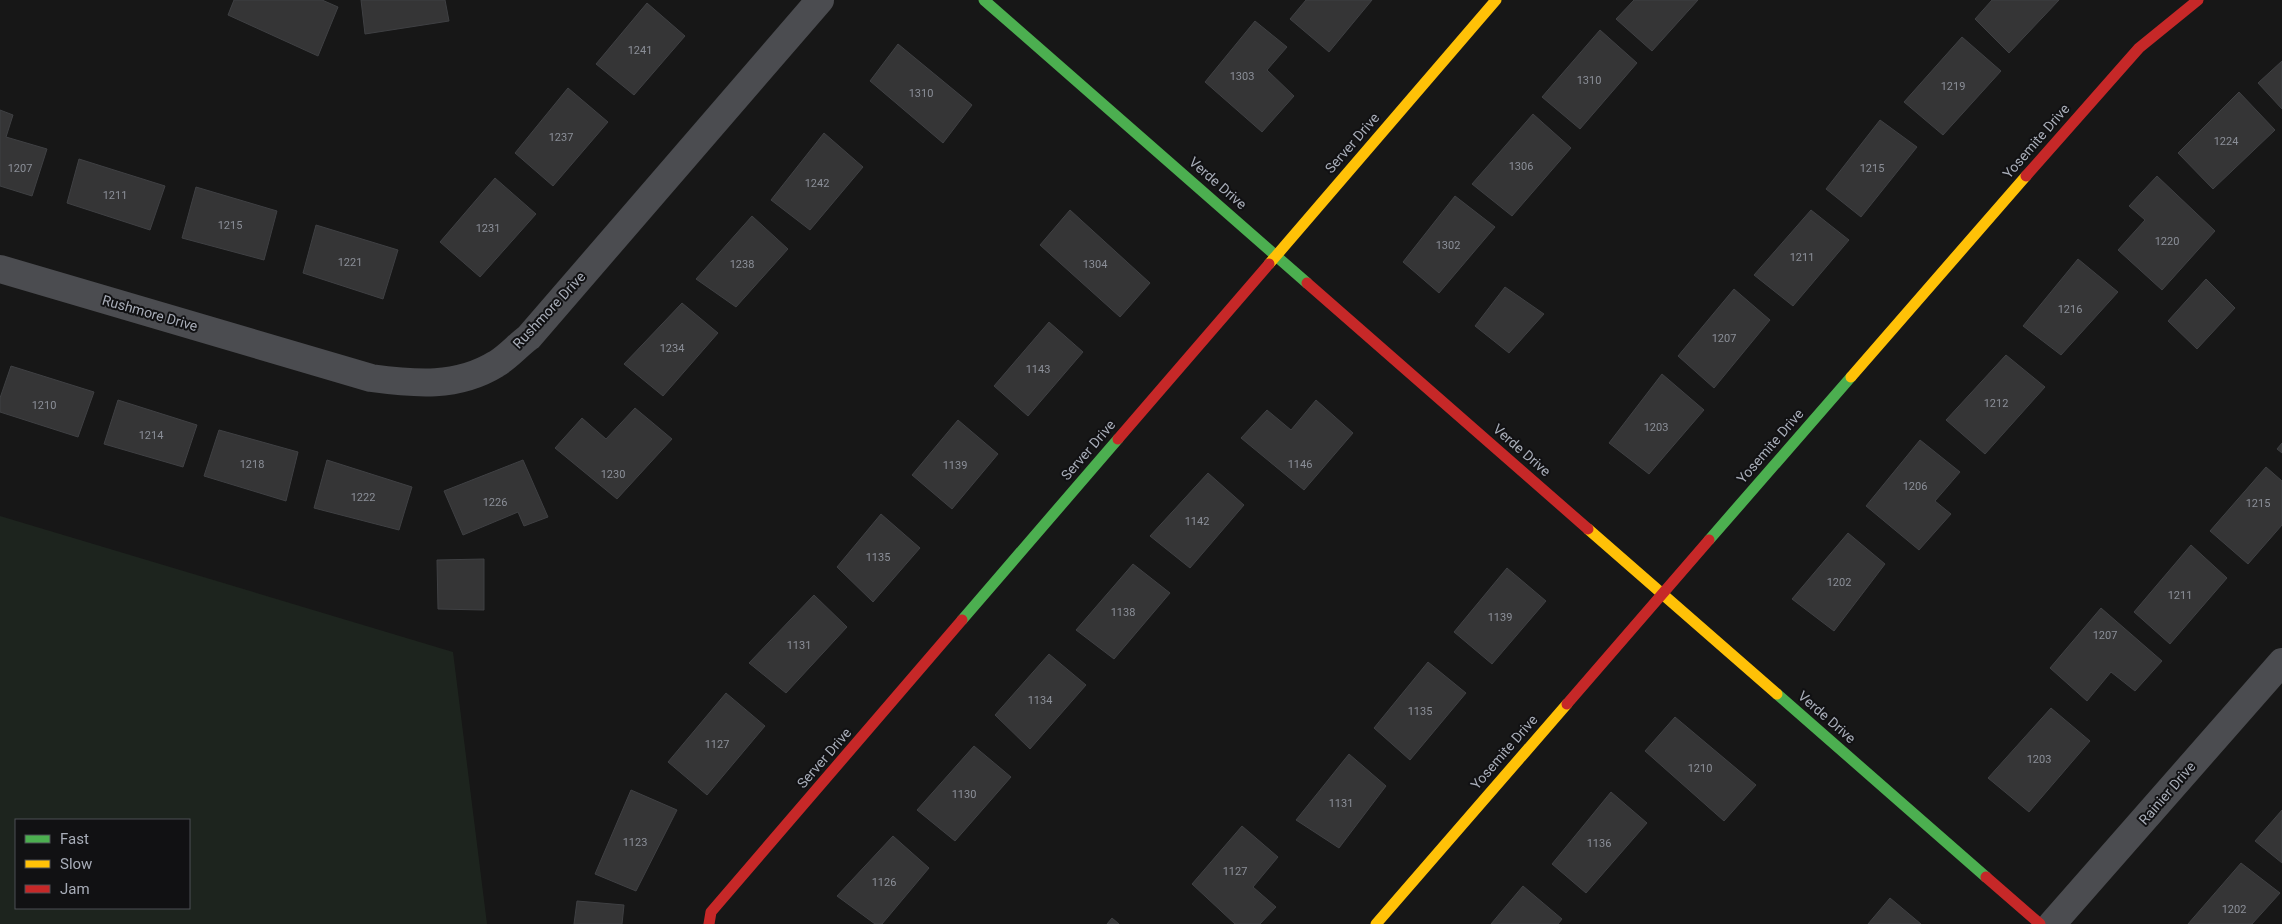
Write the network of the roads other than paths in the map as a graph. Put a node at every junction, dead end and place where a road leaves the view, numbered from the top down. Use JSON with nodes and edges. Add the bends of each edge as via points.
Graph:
{"nodes":[{"id":1,"x":820,"y":0,"type":"edge"},
{"id":2,"x":984,"y":0,"type":"edge"},
{"id":3,"x":1496,"y":0,"type":"edge"},
{"id":4,"x":2198,"y":0,"type":"edge"},
{"id":5,"x":1276,"y":254,"type":"junction"},
{"id":6,"x":0,"y":269,"type":"edge"},
{"id":7,"x":1662,"y":593,"type":"junction"},
{"id":8,"x":2282,"y":662,"type":"edge"},
{"id":9,"x":709,"y":924,"type":"edge"},
{"id":10,"x":1376,"y":924,"type":"edge"},
{"id":11,"x":2040,"y":924,"type":"edge"},
{"id":12,"x":2052,"y":924,"type":"edge"}],
"edges":[{"from":1,"to":6,"type":"street","name":"Rushmore Drive","via":[[529,336],[496,364],[458,381],[419,384],[371,378]]},
{"from":2,"to":5,"type":"street","name":"Verde Drive"},
{"from":3,"to":5,"type":"street","name":"Server Drive"},
{"from":4,"to":7,"type":"street","name":"Yosemite Drive","via":[[2139,48]]},
{"from":5,"to":7,"type":"street","name":"Verde Drive"},
{"from":5,"to":9,"type":"street","name":"Server Drive","via":[[711,912]]},
{"from":7,"to":10,"type":"street","name":"Yosemite Drive"},
{"from":7,"to":11,"type":"street","name":"Verde Drive"},
{"from":8,"to":12,"type":"street","name":"Rainier Drive"}]}
